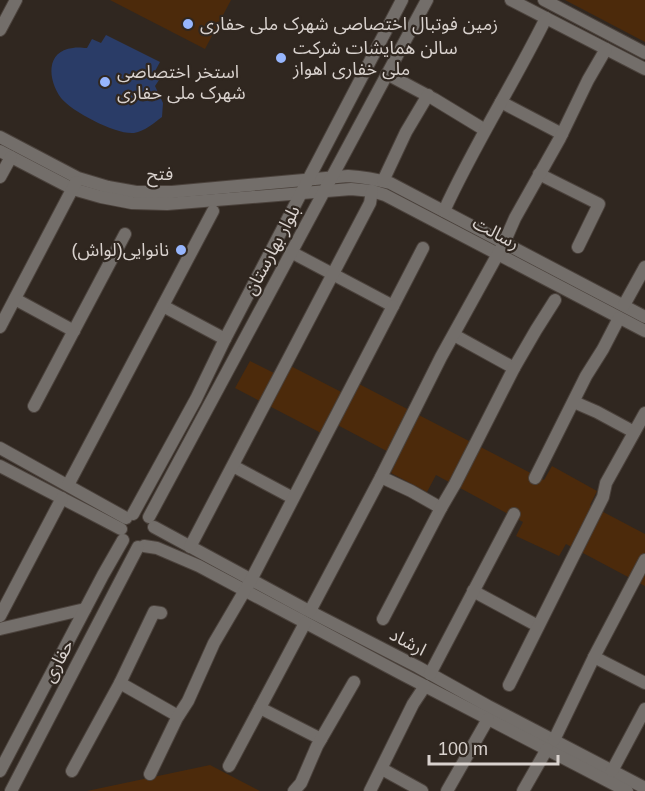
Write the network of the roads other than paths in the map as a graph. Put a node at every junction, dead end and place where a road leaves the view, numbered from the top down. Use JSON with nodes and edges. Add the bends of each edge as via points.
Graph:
{"nodes":[{"id":1,"x":16,"y":0,"type":"edge"},
{"id":2,"x":402,"y":0,"type":"edge"},
{"id":3,"x":427,"y":0,"type":"edge"},
{"id":4,"x":511,"y":0,"type":"edge"},
{"id":5,"x":544,"y":0,"type":"edge"},
{"id":6,"x":546,"y":18,"type":"junction"},
{"id":7,"x":0,"y":30,"type":"edge"},
{"id":8,"x":606,"y":49,"type":"junction"},
{"id":9,"x":645,"y":53,"type":"edge"},
{"id":10,"x":645,"y":69,"type":"edge"},
{"id":11,"x":387,"y":74,"type":"junction"},
{"id":12,"x":428,"y":95,"type":"junction"},
{"id":13,"x":501,"y":102,"type":"junction"},
{"id":14,"x":485,"y":130,"type":"junction"},
{"id":15,"x":562,"y":134,"type":"junction"},
{"id":16,"x":0,"y":137,"type":"edge"},
{"id":17,"x":6,"y":154,"type":"edge"},
{"id":18,"x":539,"y":174,"type":"junction"},
{"id":19,"x":0,"y":177,"type":"edge"},
{"id":20,"x":331,"y":178,"type":"junction"},
{"id":21,"x":308,"y":180,"type":"junction"},
{"id":22,"x":383,"y":181,"type":"junction"},
{"id":23,"x":76,"y":183,"type":"junction"},
{"id":24,"x":324,"y":191,"type":"junction"},
{"id":25,"x":372,"y":191,"type":"junction"},
{"id":26,"x":301,"y":193,"type":"junction"},
{"id":27,"x":213,"y":211,"type":"dead end"},
{"id":28,"x":444,"y":211,"type":"junction"},
{"id":29,"x":125,"y":234,"type":"dead end"},
{"id":30,"x":578,"y":247,"type":"dead end"},
{"id":31,"x":423,"y":248,"type":"dead end"},
{"id":32,"x":501,"y":248,"type":"junction"},
{"id":33,"x":291,"y":252,"type":"junction"},
{"id":34,"x":645,"y":267,"type":"edge"},
{"id":35,"x":333,"y":275,"type":"junction"},
{"id":36,"x":15,"y":300,"type":"junction"},
{"id":37,"x":555,"y":300,"type":"dead end"},
{"id":38,"x":604,"y":302,"type":"junction"},
{"id":39,"x":394,"y":304,"type":"junction"},
{"id":40,"x":624,"y":305,"type":"junction"},
{"id":41,"x":163,"y":306,"type":"junction"},
{"id":42,"x":645,"y":317,"type":"edge"},
{"id":43,"x":620,"y":318,"type":"junction"},
{"id":44,"x":0,"y":327,"type":"edge"},
{"id":45,"x":74,"y":331,"type":"junction"},
{"id":46,"x":645,"y":331,"type":"edge"},
{"id":47,"x":454,"y":334,"type":"junction"},
{"id":48,"x":225,"y":339,"type":"junction"},
{"id":49,"x":514,"y":368,"type":"junction"},
{"id":50,"x":574,"y":402,"type":"junction"},
{"id":51,"x":34,"y":406,"type":"dead end"},
{"id":52,"x":645,"y":413,"type":"edge"},
{"id":53,"x":634,"y":432,"type":"junction"},
{"id":54,"x":0,"y":448,"type":"edge"},
{"id":55,"x":233,"y":466,"type":"junction"},
{"id":56,"x":1,"y":468,"type":"edge"},
{"id":57,"x":381,"y":477,"type":"junction"},
{"id":58,"x":535,"y":478,"type":"dead end"},
{"id":59,"x":68,"y":485,"type":"junction"},
{"id":60,"x":62,"y":498,"type":"junction"},
{"id":61,"x":294,"y":498,"type":"junction"},
{"id":62,"x":441,"y":508,"type":"junction"},
{"id":63,"x":514,"y":514,"type":"dead end"},
{"id":64,"x":130,"y":516,"type":"junction"},
{"id":65,"x":151,"y":522,"type":"junction"},
{"id":66,"x":122,"y":535,"type":"junction"},
{"id":67,"x":141,"y":546,"type":"junction"},
{"id":68,"x":190,"y":548,"type":"junction"},
{"id":69,"x":645,"y":560,"type":"edge"},
{"id":70,"x":248,"y":585,"type":"junction"},
{"id":71,"x":473,"y":591,"type":"junction"},
{"id":72,"x":85,"y":609,"type":"junction"},
{"id":73,"x":161,"y":613,"type":"dead end"},
{"id":74,"x":0,"y":616,"type":"edge"},
{"id":75,"x":308,"y":617,"type":"junction"},
{"id":76,"x":382,"y":619,"type":"dead end"},
{"id":77,"x":538,"y":627,"type":"junction"},
{"id":78,"x":0,"y":629,"type":"edge"},
{"id":79,"x":594,"y":657,"type":"junction"},
{"id":80,"x":430,"y":674,"type":"junction"},
{"id":81,"x":354,"y":682,"type":"dead end"},
{"id":82,"x":120,"y":683,"type":"junction"},
{"id":83,"x":645,"y":683,"type":"edge"},
{"id":84,"x":509,"y":685,"type":"dead end"},
{"id":85,"x":425,"y":686,"type":"junction"},
{"id":86,"x":460,"y":698,"type":"junction"},
{"id":87,"x":260,"y":708,"type":"junction"},
{"id":88,"x":645,"y":709,"type":"edge"},
{"id":89,"x":178,"y":716,"type":"junction"},
{"id":90,"x":488,"y":719,"type":"junction"},
{"id":91,"x":321,"y":740,"type":"junction"},
{"id":92,"x":550,"y":745,"type":"junction"},
{"id":93,"x":579,"y":760,"type":"junction"},
{"id":94,"x":229,"y":765,"type":"dead end"},
{"id":95,"x":1,"y":768,"type":"edge"},
{"id":96,"x":382,"y":769,"type":"junction"},
{"id":97,"x":72,"y":771,"type":"dead end"},
{"id":98,"x":612,"y":771,"type":"junction"},
{"id":99,"x":150,"y":774,"type":"dead end"},
{"id":100,"x":645,"y":788,"type":"edge"},
{"id":101,"x":11,"y":791,"type":"edge"},
{"id":102,"x":294,"y":791,"type":"edge"},
{"id":103,"x":370,"y":791,"type":"edge"},
{"id":104,"x":422,"y":791,"type":"edge"},
{"id":105,"x":447,"y":791,"type":"edge"},
{"id":106,"x":523,"y":791,"type":"edge"},
{"id":107,"x":627,"y":791,"type":"edge"}],
"edges":[{"from":1,"to":7,"type":"street"},
{"from":2,"to":21,"type":"street","name":"بلوار بهارستان"},
{"from":3,"to":11,"type":"street","name":"بلوار بهارستان"},
{"from":4,"to":6,"type":"street"},
{"from":5,"to":9,"type":"street"},
{"from":6,"to":8,"type":"street"},
{"from":6,"to":13,"type":"street"},
{"from":8,"to":10,"type":"street"},
{"from":8,"to":15,"type":"street"},
{"from":11,"to":12,"type":"street"},
{"from":11,"to":20,"type":"street","name":"بلوار بهارستان"},
{"from":12,"to":14,"type":"street"},
{"from":12,"to":22,"type":"street"},
{"from":13,"to":14,"type":"street"},
{"from":13,"to":15,"type":"street"},
{"from":14,"to":28,"type":"street"},
{"from":15,"to":18,"type":"street"},
{"from":16,"to":23,"type":"street","name":"فتح"},
{"from":17,"to":19,"type":"street"},
{"from":17,"to":23,"type":"street","name":"فتح"},
{"from":18,"to":30,"type":"street","via":[[599,204]]},
{"from":18,"to":32,"type":"street"},
{"from":20,"to":21,"type":"street","name":"فتح"},
{"from":20,"to":22,"type":"street","name":"رسالت","via":[[358,176]]},
{"from":20,"to":24,"type":"street","name":"بلوار بهارستان"},
{"from":21,"to":23,"type":"street","name":"فتح","via":[[172,192],[136,192]]},
{"from":21,"to":26,"type":"street","name":"بلوار بهارستان"},
{"from":22,"to":28,"type":"street","name":"رسالت"},
{"from":23,"to":26,"type":"street","name":"فتح","via":[[132,203]]},
{"from":23,"to":36,"type":"street"},
{"from":24,"to":25,"type":"street","name":"رسالت"},
{"from":24,"to":26,"type":"street","name":"فتح"},
{"from":24,"to":33,"type":"street","name":"بلوار بهارستان"},
{"from":25,"to":32,"type":"street","name":"رسالت"},
{"from":25,"to":35,"type":"street","via":[[370,203]]},
{"from":26,"to":48,"type":"street","name":"بلوار بهارستان"},
{"from":27,"to":41,"type":"street"},
{"from":28,"to":32,"type":"street","name":"رسالت"},
{"from":29,"to":45,"type":"street"},
{"from":31,"to":39,"type":"street"},
{"from":32,"to":38,"type":"street","name":"رسالت"},
{"from":32,"to":47,"type":"street"},
{"from":33,"to":35,"type":"street"},
{"from":33,"to":65,"type":"street","name":"بلوار بهارستان"},
{"from":34,"to":40,"type":"street"},
{"from":35,"to":39,"type":"street"},
{"from":35,"to":55,"type":"street"},
{"from":36,"to":44,"type":"street"},
{"from":36,"to":45,"type":"street"},
{"from":37,"to":49,"type":"street"},
{"from":38,"to":40,"type":"street","name":"رسالت"},
{"from":38,"to":43,"type":"street","name":"رسالت"},
{"from":39,"to":61,"type":"street"},
{"from":40,"to":42,"type":"street","name":"رسالت"},
{"from":41,"to":48,"type":"street"},
{"from":41,"to":59,"type":"street"},
{"from":43,"to":46,"type":"street","name":"رسالت"},
{"from":43,"to":50,"type":"street"},
{"from":45,"to":51,"type":"street"},
{"from":47,"to":49,"type":"street"},
{"from":47,"to":57,"type":"street"},
{"from":48,"to":64,"type":"street","name":"بلوار بهارستان"},
{"from":49,"to":62,"type":"street"},
{"from":50,"to":53,"type":"street"},
{"from":50,"to":58,"type":"street"},
{"from":52,"to":53,"type":"street"},
{"from":53,"to":77,"type":"street"},
{"from":54,"to":59,"type":"street"},
{"from":55,"to":61,"type":"street"},
{"from":55,"to":68,"type":"street"},
{"from":56,"to":60,"type":"street"},
{"from":57,"to":62,"type":"street"},
{"from":57,"to":75,"type":"street"},
{"from":59,"to":64,"type":"street"},
{"from":60,"to":66,"type":"street"},
{"from":60,"to":74,"type":"street"},
{"from":61,"to":70,"type":"street"},
{"from":62,"to":76,"type":"street"},
{"from":63,"to":71,"type":"street"},
{"from":64,"to":65,"type":"street","via":[[138,513]]},
{"from":64,"to":66,"type":"street","via":[[123,521]]},
{"from":65,"to":67,"type":"street","via":[[153,538]]},
{"from":65,"to":68,"type":"street","name":"ارشاد"},
{"from":66,"to":67,"type":"street","via":[[127,544]]},
{"from":66,"to":72,"type":"street","name":"حفاری"},
{"from":67,"to":70,"type":"street","name":"ارشاد","via":[[157,548]]},
{"from":67,"to":101,"type":"street","name":"حفاری"},
{"from":68,"to":70,"type":"street","name":"ارشاد"},
{"from":69,"to":79,"type":"street"},
{"from":70,"to":75,"type":"street","name":"ارشاد"},
{"from":70,"to":89,"type":"street"},
{"from":71,"to":77,"type":"street"},
{"from":71,"to":80,"type":"street"},
{"from":72,"to":78,"type":"street"},
{"from":72,"to":95,"type":"street","name":"حفاری"},
{"from":73,"to":82,"type":"street","via":[[154,612]]},
{"from":75,"to":80,"type":"street","name":"ارشاد"},
{"from":75,"to":85,"type":"street","name":"ارشاد"},
{"from":75,"to":87,"type":"street"},
{"from":77,"to":84,"type":"street"},
{"from":79,"to":83,"type":"street"},
{"from":79,"to":92,"type":"street"},
{"from":80,"to":86,"type":"street","name":"ارشاد"},
{"from":81,"to":91,"type":"street"},
{"from":82,"to":89,"type":"street"},
{"from":82,"to":97,"type":"street"},
{"from":85,"to":86,"type":"street","name":"ارشاد"},
{"from":85,"to":96,"type":"street"},
{"from":86,"to":90,"type":"street","name":"ارشاد"},
{"from":86,"to":92,"type":"street","name":"ارشاد"},
{"from":87,"to":91,"type":"street"},
{"from":87,"to":94,"type":"street"},
{"from":88,"to":98,"type":"street"},
{"from":89,"to":99,"type":"street"},
{"from":90,"to":92,"type":"street","name":"ارشاد"},
{"from":90,"to":105,"type":"street"},
{"from":91,"to":102,"type":"street"},
{"from":92,"to":93,"type":"street","name":"ارشاد"},
{"from":92,"to":106,"type":"street"},
{"from":93,"to":98,"type":"street","name":"ارشاد"},
{"from":93,"to":107,"type":"street","name":"ارشاد"},
{"from":96,"to":103,"type":"street"},
{"from":96,"to":104,"type":"street"},
{"from":98,"to":100,"type":"street","name":"ارشاد"}]}
